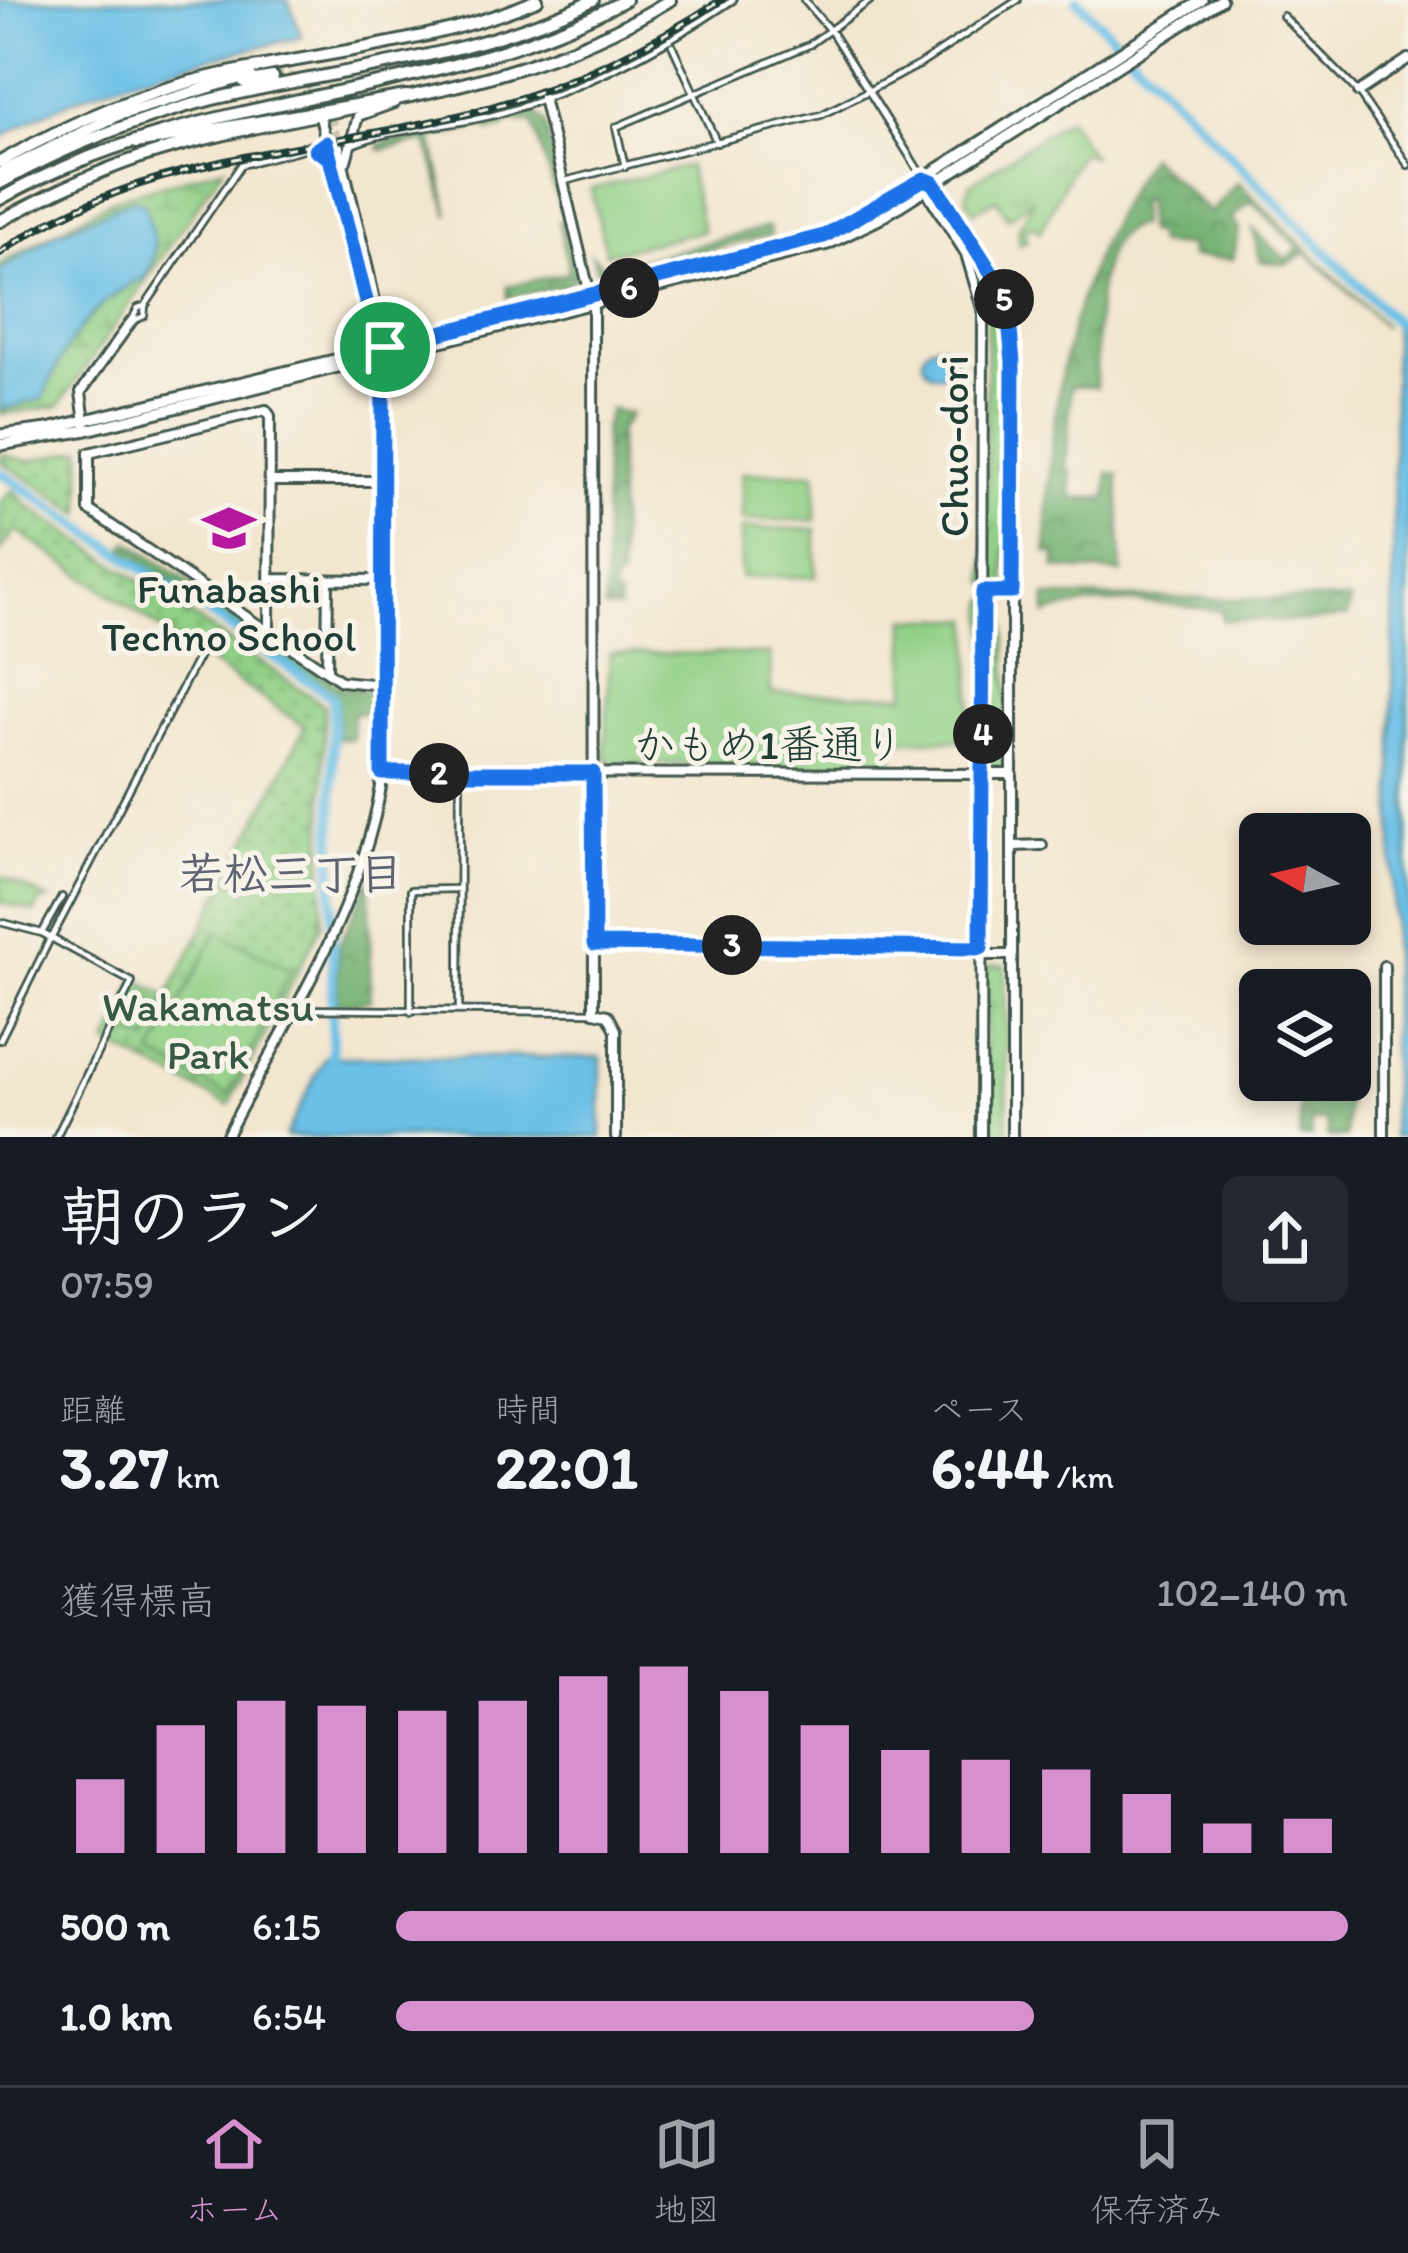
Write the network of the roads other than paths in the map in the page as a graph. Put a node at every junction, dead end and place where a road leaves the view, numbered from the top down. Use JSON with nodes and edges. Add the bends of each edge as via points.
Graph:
{"nodes":[{"id":1,"x":537,"y":0,"type":"edge"},
{"id":2,"x":593,"y":0,"type":"edge"},
{"id":3,"x":625,"y":0,"type":"edge"},
{"id":4,"x":670,"y":0,"type":"edge"},
{"id":5,"x":733,"y":0,"type":"edge"},
{"id":6,"x":805,"y":0,"type":"edge"},
{"id":7,"x":871,"y":0,"type":"edge"},
{"id":8,"x":1018,"y":0,"type":"edge"},
{"id":9,"x":1202,"y":0,"type":"edge"},
{"id":10,"x":1221,"y":0,"type":"edge"},
{"id":11,"x":515,"y":9,"type":"junction"},
{"id":12,"x":1283,"y":16,"type":"dead end"},
{"id":13,"x":832,"y":32,"type":"junction"},
{"id":14,"x":670,"y":42,"type":"junction"},
{"id":15,"x":1127,"y":54,"type":"junction"},
{"id":16,"x":1408,"y":59,"type":"edge"},
{"id":17,"x":273,"y":77,"type":"tunnel mouth"},
{"id":18,"x":205,"y":90,"type":"junction"},
{"id":19,"x":1358,"y":92,"type":"junction"},
{"id":20,"x":870,"y":93,"type":"junction"},
{"id":21,"x":695,"y":95,"type":"junction"},
{"id":22,"x":543,"y":98,"type":"junction"},
{"id":23,"x":416,"y":99,"type":"junction"},
{"id":24,"x":394,"y":103,"type":"junction"},
{"id":25,"x":299,"y":111,"type":"junction"},
{"id":26,"x":320,"y":117,"type":"junction"},
{"id":27,"x":350,"y":132,"type":"junction"},
{"id":28,"x":371,"y":140,"type":"junction"},
{"id":29,"x":717,"y":143,"type":"junction"},
{"id":30,"x":335,"y":149,"type":"junction"},
{"id":31,"x":316,"y":150,"type":"junction"},
{"id":32,"x":0,"y":162,"type":"edge"},
{"id":33,"x":1408,"y":165,"type":"edge"},
{"id":34,"x":625,"y":166,"type":"junction"},
{"id":35,"x":32,"y":171,"type":"junction"},
{"id":36,"x":0,"y":173,"type":"edge"},
{"id":37,"x":565,"y":181,"type":"junction"},
{"id":38,"x":0,"y":183,"type":"edge"},
{"id":39,"x":928,"y":184,"type":"junction"},
{"id":40,"x":5,"y":196,"type":"edge"},
{"id":41,"x":0,"y":221,"type":"edge"},
{"id":42,"x":363,"y":250,"type":"joint"},
{"id":43,"x":592,"y":303,"type":"junction"},
{"id":44,"x":131,"y":322,"type":"joint"},
{"id":45,"x":382,"y":351,"type":"junction"},
{"id":46,"x":86,"y":425,"type":"junction"},
{"id":47,"x":0,"y":435,"type":"edge"},
{"id":48,"x":0,"y":445,"type":"edge"},
{"id":49,"x":270,"y":481,"type":"junction"},
{"id":50,"x":383,"y":481,"type":"junction"},
{"id":51,"x":269,"y":579,"type":"junction"},
{"id":52,"x":328,"y":580,"type":"junction"},
{"id":53,"x":382,"y":580,"type":"junction"},
{"id":54,"x":983,"y":592,"type":"junction"},
{"id":55,"x":1012,"y":592,"type":"junction"},
{"id":56,"x":269,"y":631,"type":"junction"},
{"id":57,"x":202,"y":650,"type":"dead end"},
{"id":58,"x":327,"y":670,"type":"junction"},
{"id":59,"x":382,"y":685,"type":"junction"},
{"id":60,"x":382,"y":773,"type":"junction"},
{"id":61,"x":460,"y":773,"type":"junction"},
{"id":62,"x":593,"y":773,"type":"junction"},
{"id":63,"x":982,"y":774,"type":"junction"},
{"id":64,"x":1012,"y":774,"type":"junction"},
{"id":65,"x":1042,"y":844,"type":"dead end"},
{"id":66,"x":1013,"y":846,"type":"junction"},
{"id":67,"x":459,"y":889,"type":"junction"},
{"id":68,"x":62,"y":897,"type":"dead end"},
{"id":69,"x":0,"y":922,"type":"edge"},
{"id":70,"x":42,"y":933,"type":"junction"},
{"id":71,"x":52,"y":937,"type":"junction"},
{"id":72,"x":594,"y":944,"type":"junction"},
{"id":73,"x":981,"y":948,"type":"junction"},
{"id":74,"x":1012,"y":955,"type":"junction"},
{"id":75,"x":1384,"y":966,"type":"dead end"},
{"id":76,"x":292,"y":1009,"type":"junction"},
{"id":77,"x":459,"y":1011,"type":"junction"},
{"id":78,"x":411,"y":1012,"type":"junction"},
{"id":79,"x":594,"y":1012,"type":"junction"},
{"id":80,"x":0,"y":1040,"type":"edge"},
{"id":81,"x":56,"y":1137,"type":"edge"},
{"id":82,"x":226,"y":1137,"type":"edge"},
{"id":83,"x":616,"y":1137,"type":"edge"},
{"id":84,"x":981,"y":1137,"type":"edge"},
{"id":85,"x":1012,"y":1137,"type":"edge"},
{"id":86,"x":1384,"y":1137,"type":"edge"}],
"edges":[{"from":1,"to":11,"type":"highway"},
{"from":2,"to":35,"type":"highway","via":[[476,46],[162,113]]},
{"from":3,"to":35,"type":"highway","via":[[480,60],[178,124]]},
{"from":4,"to":23,"type":"highway","via":[[554,58]]},
{"from":5,"to":14,"type":"street"},
{"from":6,"to":13,"type":"street"},
{"from":7,"to":13,"type":"street"},
{"from":8,"to":20,"type":"street"},
{"from":9,"to":15,"type":"main road"},
{"from":10,"to":15,"type":"main road"},
{"from":11,"to":18,"type":"highway","via":[[427,41]]},
{"from":11,"to":32,"type":"highway","via":[[181,85],[96,113]]},
{"from":12,"to":19,"type":"street"},
{"from":13,"to":20,"type":"street"},
{"from":13,"to":21,"type":"street"},
{"from":14,"to":21,"type":"street"},
{"from":14,"to":22,"type":"street"},
{"from":15,"to":39,"type":"main road"},
{"from":16,"to":19,"type":"street"},
{"from":17,"to":18,"type":"highway"},
{"from":18,"to":35,"type":"highway","via":[[118,115]]},
{"from":19,"to":33,"type":"street"},
{"from":20,"to":29,"type":"street"},
{"from":20,"to":39,"type":"street"},
{"from":21,"to":29,"type":"street"},
{"from":21,"to":34,"type":"street","via":[[616,127]]},
{"from":22,"to":28,"type":"street"},
{"from":22,"to":37,"type":"street"},
{"from":23,"to":24,"type":"highway"},
{"from":23,"to":25,"type":"highway","via":[[388,95]]},
{"from":24,"to":26,"type":"highway"},
{"from":24,"to":27,"type":"street","via":[[358,116]]},
{"from":25,"to":26,"type":"highway"},
{"from":25,"to":35,"type":"highway"},
{"from":26,"to":30,"type":"street"},
{"from":26,"to":41,"type":"highway","via":[[157,152]]},
{"from":27,"to":28,"type":"street"},
{"from":27,"to":30,"type":"street"},
{"from":28,"to":30,"type":"street"},
{"from":29,"to":34,"type":"street"},
{"from":30,"to":31,"type":"street"},
{"from":30,"to":31,"type":"street"},
{"from":30,"to":42,"type":"highway"},
{"from":30,"to":45,"type":"street"},
{"from":31,"to":44,"type":"street","via":[[244,164],[144,316]]},
{"from":34,"to":37,"type":"street"},
{"from":35,"to":36,"type":"highway"},
{"from":35,"to":38,"type":"highway"},
{"from":35,"to":40,"type":"highway"},
{"from":37,"to":43,"type":"street"},
{"from":39,"to":43,"type":"main road","via":[[828,244]]},
{"from":39,"to":54,"type":"street","name":"Chuo-dori","via":[[980,296]]},
{"from":39,"to":55,"type":"street","name":"Chuo-dori","via":[[1008,310]]},
{"from":42,"to":45,"type":"street"},
{"from":43,"to":45,"type":"main road"},
{"from":43,"to":62,"type":"street"},
{"from":44,"to":46,"type":"street","via":[[81,392]]},
{"from":45,"to":46,"type":"main road"},
{"from":45,"to":50,"type":"street"},
{"from":46,"to":47,"type":"main road"},
{"from":46,"to":48,"type":"main road"},
{"from":49,"to":50,"type":"street"},
{"from":49,"to":51,"type":"street"},
{"from":49,"to":56,"type":"street","via":[[266,410],[89,453],[89,510]]},
{"from":50,"to":53,"type":"street"},
{"from":51,"to":52,"type":"street"},
{"from":51,"to":56,"type":"street"},
{"from":52,"to":53,"type":"street"},
{"from":52,"to":58,"type":"street"},
{"from":53,"to":59,"type":"street"},
{"from":54,"to":55,"type":"street"},
{"from":54,"to":63,"type":"street","name":"Chuo-dori"},
{"from":55,"to":64,"type":"street","name":"Chuo-dori"},
{"from":56,"to":58,"type":"street"},
{"from":57,"to":71,"type":"street"},
{"from":58,"to":59,"type":"street","via":[[345,683]]},
{"from":59,"to":60,"type":"street"},
{"from":60,"to":61,"type":"street","name":"かもめ1番通り"},
{"from":60,"to":76,"type":"street","via":[[367,850]]},
{"from":61,"to":62,"type":"street","name":"かもめ1番通り"},
{"from":61,"to":67,"type":"street"},
{"from":62,"to":63,"type":"street","name":"かもめ1番通り"},
{"from":62,"to":72,"type":"street"},
{"from":63,"to":64,"type":"street","name":"かもめ1番通り"},
{"from":63,"to":73,"type":"street","name":"Chuo-dori"},
{"from":64,"to":66,"type":"street","name":"Chuo-dori"},
{"from":65,"to":66,"type":"street"},
{"from":66,"to":74,"type":"street","name":"Chuo-dori"},
{"from":67,"to":77,"type":"street"},
{"from":67,"to":78,"type":"street","via":[[411,890]]},
{"from":68,"to":70,"type":"street"},
{"from":69,"to":70,"type":"street"},
{"from":70,"to":71,"type":"street"},
{"from":71,"to":80,"type":"street"},
{"from":71,"to":81,"type":"street","via":[[132,982]]},
{"from":72,"to":73,"type":"street"},
{"from":72,"to":79,"type":"street"},
{"from":73,"to":74,"type":"street"},
{"from":73,"to":84,"type":"street","name":"Chuo-dori"},
{"from":74,"to":85,"type":"street","name":"Chuo-dori"},
{"from":75,"to":86,"type":"street"},
{"from":76,"to":78,"type":"street"},
{"from":76,"to":82,"type":"street"},
{"from":77,"to":78,"type":"street"},
{"from":77,"to":79,"type":"street"},
{"from":79,"to":83,"type":"street","via":[[608,1015],[616,1030]]}]}
